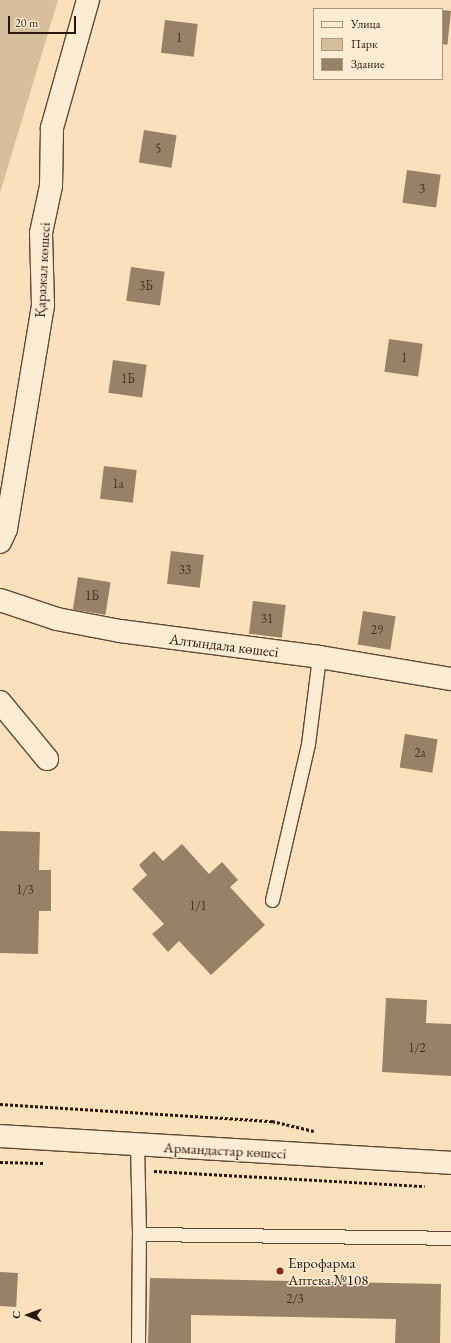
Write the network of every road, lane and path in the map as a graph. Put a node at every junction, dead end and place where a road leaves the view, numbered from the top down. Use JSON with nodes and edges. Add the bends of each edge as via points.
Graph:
{"nodes":[{"id":1,"x":88,"y":0,"type":"edge"},
{"id":2,"x":0,"y":542,"type":"edge"},
{"id":3,"x":0,"y":600,"type":"edge"},
{"id":4,"x":319,"y":657,"type":"junction"},
{"id":5,"x":451,"y":680,"type":"edge"},
{"id":6,"x":0,"y":702,"type":"edge"},
{"id":7,"x":47,"y":759,"type":"dead end"},
{"id":8,"x":272,"y":900,"type":"dead end"},
{"id":9,"x":0,"y":1104,"type":"edge"},
{"id":10,"x":318,"y":1132,"type":"dead end"},
{"id":11,"x":0,"y":1136,"type":"edge"},
{"id":12,"x":137,"y":1144,"type":"junction"},
{"id":13,"x":0,"y":1162,"type":"edge"},
{"id":14,"x":50,"y":1163,"type":"dead end"},
{"id":15,"x":451,"y":1163,"type":"edge"},
{"id":16,"x":137,"y":1169,"type":"junction"},
{"id":17,"x":428,"y":1186,"type":"dead end"},
{"id":18,"x":139,"y":1234,"type":"junction"},
{"id":19,"x":451,"y":1238,"type":"edge"},
{"id":20,"x":138,"y":1343,"type":"edge"}],
"edges":[{"from":1,"to":2,"type":"street","name":"Қаражал көшесі","via":[[52,128],[51,186],[41,233],[43,305],[6,530]]},
{"from":3,"to":4,"type":"street","name":"Алтындала көшесі","via":[[57,619],[120,631]]},
{"from":4,"to":5,"type":"street","name":"Алтындала көшесі"},
{"from":4,"to":8,"type":"lane","via":[[308,744]]},
{"from":6,"to":7,"type":"street"},
{"from":9,"to":10,"type":"path","via":[[272,1121]]},
{"from":11,"to":12,"type":"street","name":"Армандастар көшесі"},
{"from":12,"to":15,"type":"street","name":"Армандастар көшесі"},
{"from":12,"to":16,"type":"lane"},
{"from":13,"to":14,"type":"path"},
{"from":16,"to":17,"type":"path"},
{"from":16,"to":18,"type":"lane"},
{"from":18,"to":19,"type":"lane"},
{"from":18,"to":20,"type":"lane"}]}
